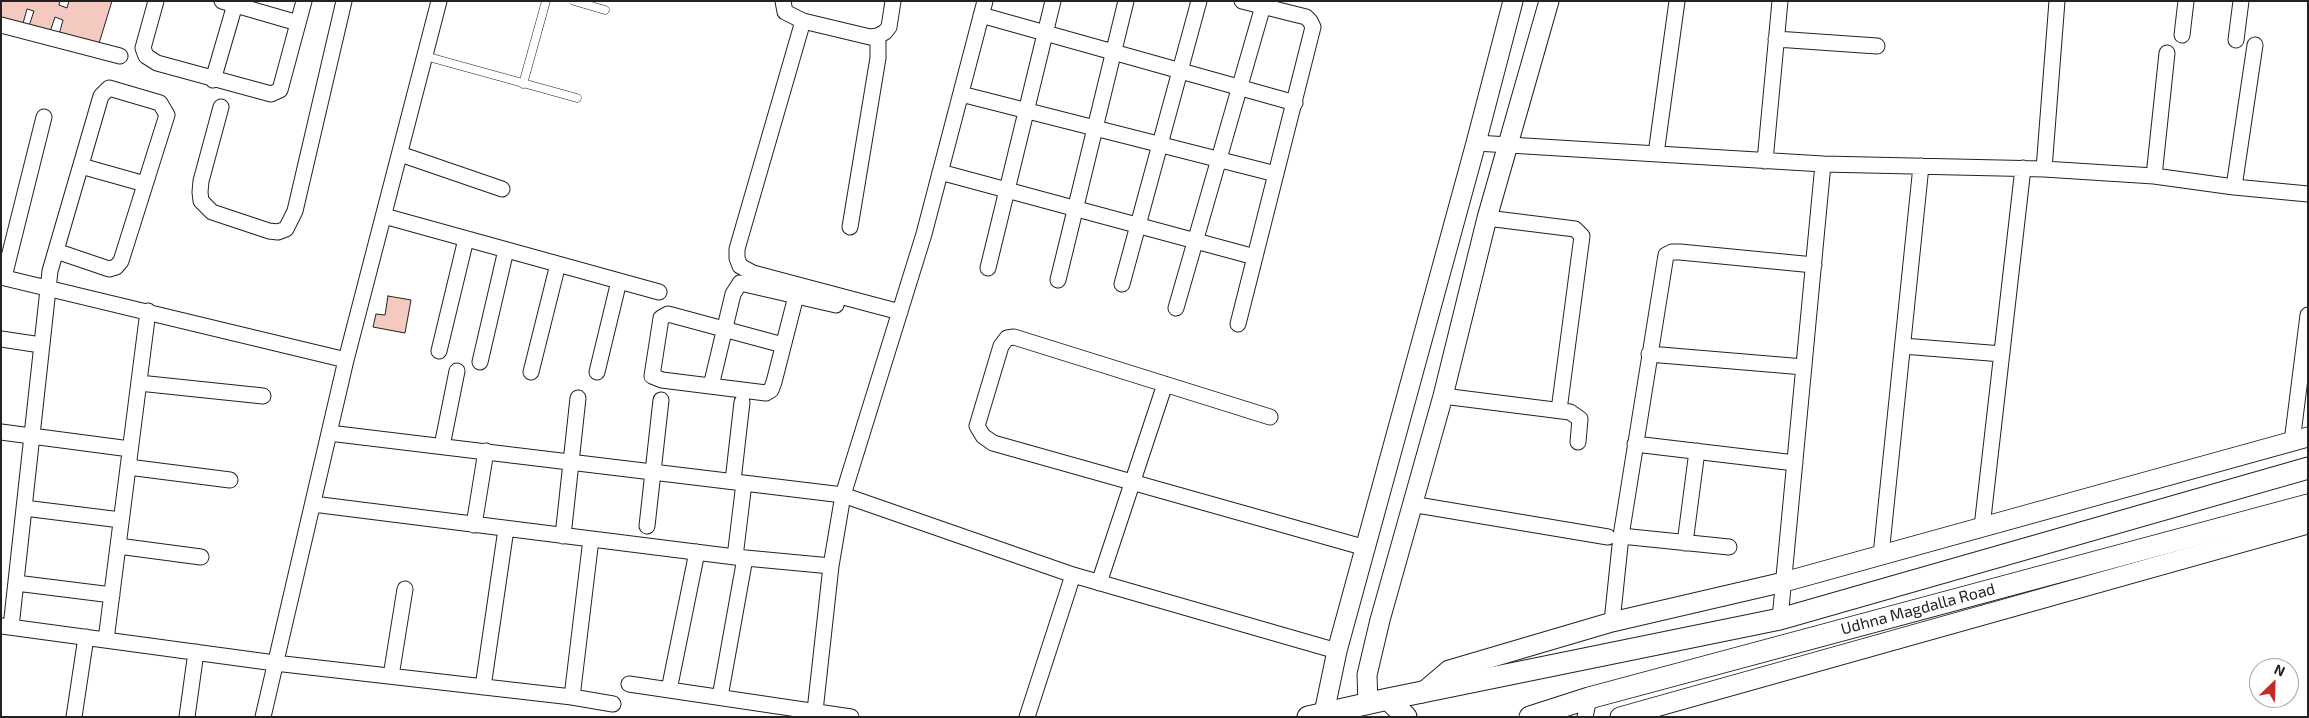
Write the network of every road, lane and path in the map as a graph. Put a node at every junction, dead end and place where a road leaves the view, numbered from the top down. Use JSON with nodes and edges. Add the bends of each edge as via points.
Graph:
{"nodes":[{"id":1,"x":156,"y":1,"type":"edge"},
{"id":2,"x":304,"y":1,"type":"edge"},
{"id":3,"x":344,"y":1,"type":"edge"},
{"id":4,"x":439,"y":1,"type":"edge"},
{"id":5,"x":546,"y":1,"type":"edge"},
{"id":6,"x":574,"y":1,"type":"edge"},
{"id":7,"x":783,"y":1,"type":"edge"},
{"id":8,"x":894,"y":1,"type":"edge"},
{"id":9,"x":1053,"y":1,"type":"edge"},
{"id":10,"x":1126,"y":1,"type":"edge"},
{"id":11,"x":1199,"y":1,"type":"edge"},
{"id":12,"x":1242,"y":1,"type":"edge"},
{"id":13,"x":1513,"y":1,"type":"edge"},
{"id":14,"x":1549,"y":1,"type":"edge"},
{"id":15,"x":1677,"y":1,"type":"edge"},
{"id":16,"x":1780,"y":1,"type":"edge"},
{"id":17,"x":2057,"y":1,"type":"edge"},
{"id":18,"x":2186,"y":1,"type":"edge"},
{"id":19,"x":2241,"y":1,"type":"edge"},
{"id":20,"x":231,"y":2,"type":"edge"},
{"id":21,"x":1263,"y":6,"type":"junction"},
{"id":22,"x":983,"y":8,"type":"edge"},
{"id":23,"x":605,"y":10,"type":"dead end"},
{"id":24,"x":803,"y":22,"type":"junction"},
{"id":25,"x":298,"y":23,"type":"junction"},
{"id":26,"x":1,"y":25,"type":"edge"},
{"id":27,"x":1045,"y":33,"type":"junction"},
{"id":28,"x":2182,"y":35,"type":"dead end"},
{"id":29,"x":878,"y":36,"type":"junction"},
{"id":30,"x":1776,"y":39,"type":"junction"},
{"id":31,"x":2236,"y":40,"type":"dead end"},
{"id":32,"x":2256,"y":45,"type":"dead end"},
{"id":33,"x":1877,"y":46,"type":"dead end"},
{"id":34,"x":1113,"y":52,"type":"junction"},
{"id":35,"x":2167,"y":53,"type":"dead end"},
{"id":36,"x":120,"y":56,"type":"dead end"},
{"id":37,"x":425,"y":56,"type":"junction"},
{"id":38,"x":1180,"y":71,"type":"junction"},
{"id":39,"x":213,"y":80,"type":"junction"},
{"id":40,"x":524,"y":84,"type":"junction"},
{"id":41,"x":1240,"y":87,"type":"junction"},
{"id":42,"x":960,"y":94,"type":"junction"},
{"id":43,"x":577,"y":98,"type":"dead end"},
{"id":44,"x":1295,"y":103,"type":"junction"},
{"id":45,"x":221,"y":107,"type":"dead end"},
{"id":46,"x":1026,"y":111,"type":"junction"},
{"id":47,"x":44,"y":117,"type":"dead end"},
{"id":48,"x":1095,"y":128,"type":"junction"},
{"id":49,"x":1476,"y":143,"type":"junction"},
{"id":50,"x":1160,"y":144,"type":"junction"},
{"id":51,"x":1509,"y":145,"type":"junction"},
{"id":52,"x":400,"y":154,"type":"junction"},
{"id":53,"x":1656,"y":154,"type":"junction"},
{"id":54,"x":1219,"y":159,"type":"junction"},
{"id":55,"x":1765,"y":161,"type":"junction"},
{"id":56,"x":1823,"y":164,"type":"junction"},
{"id":57,"x":81,"y":166,"type":"junction"},
{"id":58,"x":1922,"y":166,"type":"junction"},
{"id":59,"x":2023,"y":168,"type":"junction"},
{"id":60,"x":2044,"y":169,"type":"junction"},
{"id":61,"x":940,"y":172,"type":"junction"},
{"id":62,"x":1276,"y":174,"type":"junction"},
{"id":63,"x":2154,"y":176,"type":"junction"},
{"id":64,"x":145,"y":184,"type":"junction"},
{"id":65,"x":2234,"y":187,"type":"junction"},
{"id":66,"x":502,"y":189,"type":"dead end"},
{"id":67,"x":1007,"y":190,"type":"junction"},
{"id":68,"x":2308,"y":194,"type":"edge"},
{"id":69,"x":1075,"y":208,"type":"junction"},
{"id":70,"x":384,"y":216,"type":"junction"},
{"id":71,"x":1487,"y":218,"type":"junction"},
{"id":72,"x":1138,"y":225,"type":"junction"},
{"id":73,"x":850,"y":227,"type":"dead end"},
{"id":74,"x":466,"y":239,"type":"junction"},
{"id":75,"x":1196,"y":241,"type":"junction"},
{"id":76,"x":506,"y":250,"type":"junction"},
{"id":77,"x":56,"y":251,"type":"junction"},
{"id":78,"x":1255,"y":257,"type":"junction"},
{"id":79,"x":558,"y":264,"type":"junction"},
{"id":80,"x":1814,"y":265,"type":"junction"},
{"id":81,"x":988,"y":268,"type":"dead end"},
{"id":82,"x":3,"y":277,"type":"edge"},
{"id":83,"x":1058,"y":280,"type":"dead end"},
{"id":84,"x":619,"y":281,"type":"junction"},
{"id":85,"x":1122,"y":284,"type":"dead end"},
{"id":86,"x":47,"y":287,"type":"junction"},
{"id":87,"x":658,"y":292,"type":"dead end"},
{"id":88,"x":796,"y":296,"type":"junction"},
{"id":89,"x":1176,"y":308,"type":"dead end"},
{"id":90,"x":148,"y":311,"type":"junction"},
{"id":91,"x":899,"y":315,"type":"junction"},
{"id":92,"x":2308,"y":315,"type":"edge"},
{"id":93,"x":1238,"y":324,"type":"dead end"},
{"id":94,"x":725,"y":330,"type":"junction"},
{"id":95,"x":1,"y":339,"type":"edge"},
{"id":96,"x":41,"y":345,"type":"junction"},
{"id":97,"x":783,"y":345,"type":"junction"},
{"id":98,"x":1903,"y":346,"type":"junction"},
{"id":99,"x":439,"y":351,"type":"dead end"},
{"id":100,"x":1650,"y":354,"type":"junction"},
{"id":101,"x":2002,"y":354,"type":"junction"},
{"id":102,"x":346,"y":360,"type":"junction"},
{"id":103,"x":480,"y":362,"type":"dead end"},
{"id":104,"x":1804,"y":367,"type":"junction"},
{"id":105,"x":457,"y":371,"type":"dead end"},
{"id":106,"x":532,"y":372,"type":"dead end"},
{"id":107,"x":597,"y":372,"type":"dead end"},
{"id":108,"x":139,"y":384,"type":"junction"},
{"id":109,"x":1165,"y":384,"type":"junction"},
{"id":110,"x":711,"y":386,"type":"junction"},
{"id":111,"x":263,"y":396,"type":"dead end"},
{"id":112,"x":1443,"y":396,"type":"junction"},
{"id":113,"x":578,"y":398,"type":"dead end"},
{"id":114,"x":661,"y":400,"type":"dead end"},
{"id":115,"x":742,"y":402,"type":"dead end"},
{"id":116,"x":1559,"y":410,"type":"junction"},
{"id":117,"x":1270,"y":417,"type":"dead end"},
{"id":118,"x":1,"y":432,"type":"edge"},
{"id":119,"x":329,"y":434,"type":"junction"},
{"id":120,"x":31,"y":436,"type":"junction"},
{"id":121,"x":2300,"y":440,"type":"edge"},
{"id":122,"x":1578,"y":442,"type":"dead end"},
{"id":123,"x":1635,"y":444,"type":"junction"},
{"id":124,"x":442,"y":446,"type":"junction"},
{"id":125,"x":130,"y":449,"type":"junction"},
{"id":126,"x":486,"y":451,"type":"junction"},
{"id":127,"x":1697,"y":451,"type":"junction"},
{"id":128,"x":1795,"y":462,"type":"junction"},
{"id":129,"x":572,"y":463,"type":"junction"},
{"id":130,"x":128,"y":467,"type":"junction"},
{"id":131,"x":2308,"y":468,"type":"edge"},
{"id":132,"x":655,"y":471,"type":"junction"},
{"id":133,"x":230,"y":480,"type":"dead end"},
{"id":134,"x":738,"y":482,"type":"junction"},
{"id":135,"x":1131,"y":482,"type":"junction"},
{"id":136,"x":843,"y":495,"type":"junction"},
{"id":137,"x":313,"y":504,"type":"junction"},
{"id":138,"x":1411,"y":504,"type":"junction"},
{"id":139,"x":2308,"y":504,"type":"edge"},
{"id":140,"x":24,"y":508,"type":"junction"},
{"id":141,"x":122,"y":520,"type":"junction"},
{"id":142,"x":2308,"y":524,"type":"edge"},
{"id":143,"x":474,"y":525,"type":"junction"},
{"id":144,"x":647,"y":526,"type":"dead end"},
{"id":145,"x":1982,"y":528,"type":"junction"},
{"id":146,"x":506,"y":529,"type":"junction"},
{"id":147,"x":563,"y":536,"type":"junction"},
{"id":148,"x":1614,"y":536,"type":"junction"},
{"id":149,"x":591,"y":539,"type":"junction"},
{"id":150,"x":1685,"y":543,"type":"junction"},
{"id":151,"x":118,"y":546,"type":"junction"},
{"id":152,"x":1730,"y":547,"type":"dead end"},
{"id":153,"x":1366,"y":548,"type":"junction"},
{"id":154,"x":697,"y":552,"type":"junction"},
{"id":155,"x":1882,"y":555,"type":"junction"},
{"id":156,"x":200,"y":557,"type":"dead end"},
{"id":157,"x":740,"y":557,"type":"junction"},
{"id":158,"x":831,"y":566,"type":"junction"},
{"id":159,"x":1073,"y":575,"type":"junction"},
{"id":160,"x":1784,"y":582,"type":"junction"},
{"id":161,"x":16,"y":583,"type":"junction"},
{"id":162,"x":1099,"y":583,"type":"junction"},
{"id":163,"x":405,"y":590,"type":"dead end"},
{"id":164,"x":112,"y":595,"type":"junction"},
{"id":165,"x":1780,"y":619,"type":"junction"},
{"id":166,"x":1612,"y":622,"type":"junction"},
{"id":167,"x":6,"y":626,"type":"edge"},
{"id":168,"x":86,"y":637,"type":"junction"},
{"id":169,"x":106,"y":640,"type":"junction"},
{"id":170,"x":1336,"y":651,"type":"junction"},
{"id":171,"x":196,"y":652,"type":"junction"},
{"id":172,"x":276,"y":663,"type":"junction"},
{"id":173,"x":391,"y":676,"type":"junction"},
{"id":174,"x":629,"y":684,"type":"dead end"},
{"id":175,"x":483,"y":687,"type":"junction"},
{"id":176,"x":669,"y":690,"type":"junction"},
{"id":177,"x":1422,"y":693,"type":"junction"},
{"id":178,"x":572,"y":697,"type":"junction"},
{"id":179,"x":720,"y":697,"type":"junction"},
{"id":180,"x":1378,"y":701,"type":"junction"},
{"id":181,"x":614,"y":704,"type":"dead end"},
{"id":182,"x":1587,"y":707,"type":"edge"},
{"id":183,"x":815,"y":711,"type":"junction"},
{"id":184,"x":1316,"y":715,"type":"edge"},
{"id":185,"x":74,"y":717,"type":"edge"},
{"id":186,"x":187,"y":717,"type":"edge"},
{"id":187,"x":263,"y":717,"type":"edge"},
{"id":188,"x":851,"y":717,"type":"edge"},
{"id":189,"x":1027,"y":717,"type":"edge"},
{"id":190,"x":1406,"y":717,"type":"edge"},
{"id":191,"x":1530,"y":717,"type":"edge"},
{"id":192,"x":1620,"y":717,"type":"edge"}],
"edges":[{"from":1,"to":39,"type":"street","via":[[143,48],[146,56],[157,63]]},
{"from":2,"to":25,"type":"street"},
{"from":3,"to":45,"type":"street","via":[[295,211],[286,228],[278,232],[212,212],[201,202],[202,181]]},
{"from":4,"to":37,"type":"street"},
{"from":5,"to":40,"type":"lane"},
{"from":6,"to":23,"type":"lane"},
{"from":7,"to":24,"type":"street","via":[[785,12]]},
{"from":8,"to":29,"type":"street","via":[[889,26]]},
{"from":9,"to":27,"type":"street"},
{"from":10,"to":34,"type":"street"},
{"from":11,"to":38,"type":"street"},
{"from":12,"to":21,"type":"street"},
{"from":13,"to":49,"type":"street"},
{"from":14,"to":51,"type":"street"},
{"from":15,"to":53,"type":"street"},
{"from":16,"to":30,"type":"street"},
{"from":17,"to":60,"type":"street"},
{"from":18,"to":28,"type":"street"},
{"from":19,"to":31,"type":"street"},
{"from":20,"to":25,"type":"street"},
{"from":20,"to":39,"type":"street"},
{"from":21,"to":41,"type":"street"},
{"from":21,"to":44,"type":"street","via":[[1306,17],[1313,27]]},
{"from":22,"to":27,"type":"street"},
{"from":22,"to":42,"type":"street"},
{"from":24,"to":29,"type":"street"},
{"from":24,"to":91,"type":"street","via":[[736,258],[740,266],[752,274]]},
{"from":25,"to":39,"type":"street","via":[[280,90],[272,94]]},
{"from":26,"to":36,"type":"street"},
{"from":27,"to":34,"type":"street"},
{"from":27,"to":46,"type":"street"},
{"from":29,"to":73,"type":"street","via":[[878,58]]},
{"from":30,"to":33,"type":"street"},
{"from":30,"to":55,"type":"street"},
{"from":32,"to":65,"type":"street"},
{"from":34,"to":38,"type":"street"},
{"from":34,"to":48,"type":"street"},
{"from":35,"to":63,"type":"street"},
{"from":37,"to":40,"type":"lane"},
{"from":37,"to":52,"type":"street"},
{"from":38,"to":41,"type":"street"},
{"from":38,"to":50,"type":"street"},
{"from":40,"to":43,"type":"lane"},
{"from":41,"to":44,"type":"street"},
{"from":41,"to":54,"type":"street"},
{"from":42,"to":46,"type":"street"},
{"from":42,"to":61,"type":"street"},
{"from":44,"to":62,"type":"street"},
{"from":46,"to":48,"type":"street"},
{"from":46,"to":67,"type":"street"},
{"from":47,"to":82,"type":"street"},
{"from":48,"to":50,"type":"street"},
{"from":48,"to":69,"type":"street"},
{"from":49,"to":51,"type":"street"},
{"from":49,"to":153,"type":"street"},
{"from":50,"to":54,"type":"street"},
{"from":50,"to":72,"type":"street"},
{"from":51,"to":53,"type":"street"},
{"from":51,"to":71,"type":"street"},
{"from":52,"to":66,"type":"street"},
{"from":52,"to":70,"type":"street"},
{"from":53,"to":55,"type":"street"},
{"from":54,"to":62,"type":"street"},
{"from":54,"to":75,"type":"street"},
{"from":55,"to":56,"type":"street"},
{"from":56,"to":58,"type":"street"},
{"from":56,"to":80,"type":"street"},
{"from":57,"to":64,"type":"street"},
{"from":57,"to":64,"type":"street","via":[[101,96],[109,88],[160,102],[167,115]]},
{"from":57,"to":77,"type":"street"},
{"from":58,"to":59,"type":"street"},
{"from":58,"to":98,"type":"street"},
{"from":59,"to":60,"type":"street"},
{"from":59,"to":101,"type":"street"},
{"from":60,"to":63,"type":"street"},
{"from":61,"to":67,"type":"street"},
{"from":61,"to":91,"type":"street"},
{"from":62,"to":78,"type":"street"},
{"from":63,"to":65,"type":"street"},
{"from":64,"to":77,"type":"street","via":[[122,260],[116,267],[109,269]]},
{"from":65,"to":68,"type":"street"},
{"from":67,"to":69,"type":"street"},
{"from":67,"to":81,"type":"street"},
{"from":69,"to":72,"type":"street"},
{"from":69,"to":83,"type":"street"},
{"from":70,"to":74,"type":"street"},
{"from":70,"to":102,"type":"street"},
{"from":71,"to":112,"type":"street"},
{"from":71,"to":116,"type":"street","via":[[1574,229],[1582,236]]},
{"from":72,"to":75,"type":"street"},
{"from":72,"to":85,"type":"street"},
{"from":74,"to":76,"type":"street"},
{"from":74,"to":99,"type":"street"},
{"from":75,"to":78,"type":"street"},
{"from":75,"to":89,"type":"street"},
{"from":76,"to":79,"type":"street"},
{"from":76,"to":103,"type":"street"},
{"from":77,"to":86,"type":"street"},
{"from":78,"to":93,"type":"street"},
{"from":79,"to":84,"type":"street"},
{"from":79,"to":106,"type":"street"},
{"from":80,"to":100,"type":"street","via":[[1672,252],[1666,255]]},
{"from":80,"to":104,"type":"street"},
{"from":82,"to":86,"type":"street"},
{"from":84,"to":87,"type":"street"},
{"from":84,"to":107,"type":"street"},
{"from":86,"to":90,"type":"street"},
{"from":86,"to":96,"type":"street"},
{"from":88,"to":91,"type":"street"},
{"from":88,"to":94,"type":"street","via":[[740,284],[734,294]]},
{"from":88,"to":97,"type":"street"},
{"from":90,"to":102,"type":"street"},
{"from":90,"to":108,"type":"street"},
{"from":91,"to":136,"type":"street"},
{"from":92,"to":121,"type":"street"},
{"from":94,"to":97,"type":"street"},
{"from":94,"to":110,"type":"street"},
{"from":94,"to":110,"type":"street","via":[[668,314],[661,318],[652,376]]},
{"from":95,"to":96,"type":"street"},
{"from":96,"to":120,"type":"street"},
{"from":97,"to":110,"type":"street","via":[[771,390],[766,393]]},
{"from":98,"to":101,"type":"street"},
{"from":98,"to":155,"type":"street"},
{"from":100,"to":104,"type":"street"},
{"from":100,"to":123,"type":"street"},
{"from":101,"to":145,"type":"street"},
{"from":102,"to":119,"type":"street"},
{"from":104,"to":128,"type":"street"},
{"from":105,"to":124,"type":"street"},
{"from":108,"to":111,"type":"street"},
{"from":108,"to":125,"type":"street"},
{"from":109,"to":117,"type":"street"},
{"from":109,"to":135,"type":"street"},
{"from":109,"to":135,"type":"street","via":[[1014,337],[1007,338],[1001,346],[977,426],[983,436],[993,443]]},
{"from":112,"to":116,"type":"street"},
{"from":112,"to":138,"type":"street"},
{"from":113,"to":129,"type":"street"},
{"from":114,"to":132,"type":"street"},
{"from":115,"to":134,"type":"street"},
{"from":116,"to":122,"type":"street","via":[[1580,419]]},
{"from":118,"to":120,"type":"street"},
{"from":119,"to":124,"type":"street"},
{"from":119,"to":137,"type":"street"},
{"from":120,"to":125,"type":"street"},
{"from":120,"to":140,"type":"street"},
{"from":121,"to":145,"type":"street"},
{"from":123,"to":127,"type":"street"},
{"from":123,"to":148,"type":"street"},
{"from":124,"to":126,"type":"street"},
{"from":125,"to":130,"type":"street"},
{"from":126,"to":129,"type":"street"},
{"from":126,"to":143,"type":"street"},
{"from":127,"to":128,"type":"street"},
{"from":127,"to":150,"type":"street"},
{"from":128,"to":160,"type":"street"},
{"from":129,"to":132,"type":"street"},
{"from":129,"to":147,"type":"street"},
{"from":130,"to":133,"type":"street"},
{"from":130,"to":141,"type":"street"},
{"from":131,"to":165,"type":"main road"},
{"from":132,"to":134,"type":"street"},
{"from":132,"to":144,"type":"street"},
{"from":134,"to":136,"type":"street"},
{"from":134,"to":157,"type":"street"},
{"from":135,"to":153,"type":"street"},
{"from":135,"to":162,"type":"street"},
{"from":136,"to":158,"type":"street"},
{"from":136,"to":159,"type":"street"},
{"from":137,"to":143,"type":"street"},
{"from":137,"to":172,"type":"street"},
{"from":138,"to":148,"type":"street"},
{"from":138,"to":180,"type":"street","via":[[1367,675]]},
{"from":139,"to":182,"type":"main road","name":"Udhna Magdalla Road"},
{"from":140,"to":141,"type":"street"},
{"from":140,"to":161,"type":"street"},
{"from":141,"to":151,"type":"street"},
{"from":142,"to":192,"type":"street"},
{"from":143,"to":146,"type":"street"},
{"from":145,"to":155,"type":"street"},
{"from":146,"to":147,"type":"street"},
{"from":146,"to":175,"type":"street"},
{"from":147,"to":149,"type":"street"},
{"from":148,"to":150,"type":"street"},
{"from":148,"to":166,"type":"street"},
{"from":149,"to":154,"type":"street"},
{"from":149,"to":178,"type":"street"},
{"from":150,"to":152,"type":"street"},
{"from":151,"to":156,"type":"street"},
{"from":151,"to":164,"type":"street"},
{"from":153,"to":170,"type":"street"},
{"from":154,"to":157,"type":"street"},
{"from":154,"to":176,"type":"street"},
{"from":155,"to":160,"type":"street"},
{"from":157,"to":158,"type":"street"},
{"from":157,"to":179,"type":"street"},
{"from":158,"to":183,"type":"street"},
{"from":159,"to":162,"type":"street"},
{"from":159,"to":189,"type":"street"},
{"from":160,"to":165,"type":"street"},
{"from":160,"to":166,"type":"street"},
{"from":161,"to":164,"type":"street"},
{"from":161,"to":167,"type":"street"},
{"from":162,"to":170,"type":"street"},
{"from":163,"to":173,"type":"street"},
{"from":164,"to":169,"type":"street"},
{"from":165,"to":177,"type":"main road"},
{"from":166,"to":177,"type":"street","via":[[1449,670]]},
{"from":167,"to":168,"type":"street"},
{"from":168,"to":169,"type":"street"},
{"from":168,"to":185,"type":"street"},
{"from":169,"to":171,"type":"street"},
{"from":170,"to":184,"type":"street"},
{"from":171,"to":172,"type":"street"},
{"from":171,"to":186,"type":"street"},
{"from":172,"to":173,"type":"street"},
{"from":172,"to":187,"type":"street"},
{"from":173,"to":175,"type":"street"},
{"from":174,"to":176,"type":"street"},
{"from":175,"to":178,"type":"street"},
{"from":176,"to":179,"type":"street"},
{"from":177,"to":180,"type":"main road"},
{"from":178,"to":181,"type":"street"},
{"from":179,"to":183,"type":"street"},
{"from":180,"to":184,"type":"main road"},
{"from":180,"to":190,"type":"main road"},
{"from":182,"to":191,"type":"main road","name":"Udhna Magdalla Road"},
{"from":183,"to":188,"type":"street"}]}
